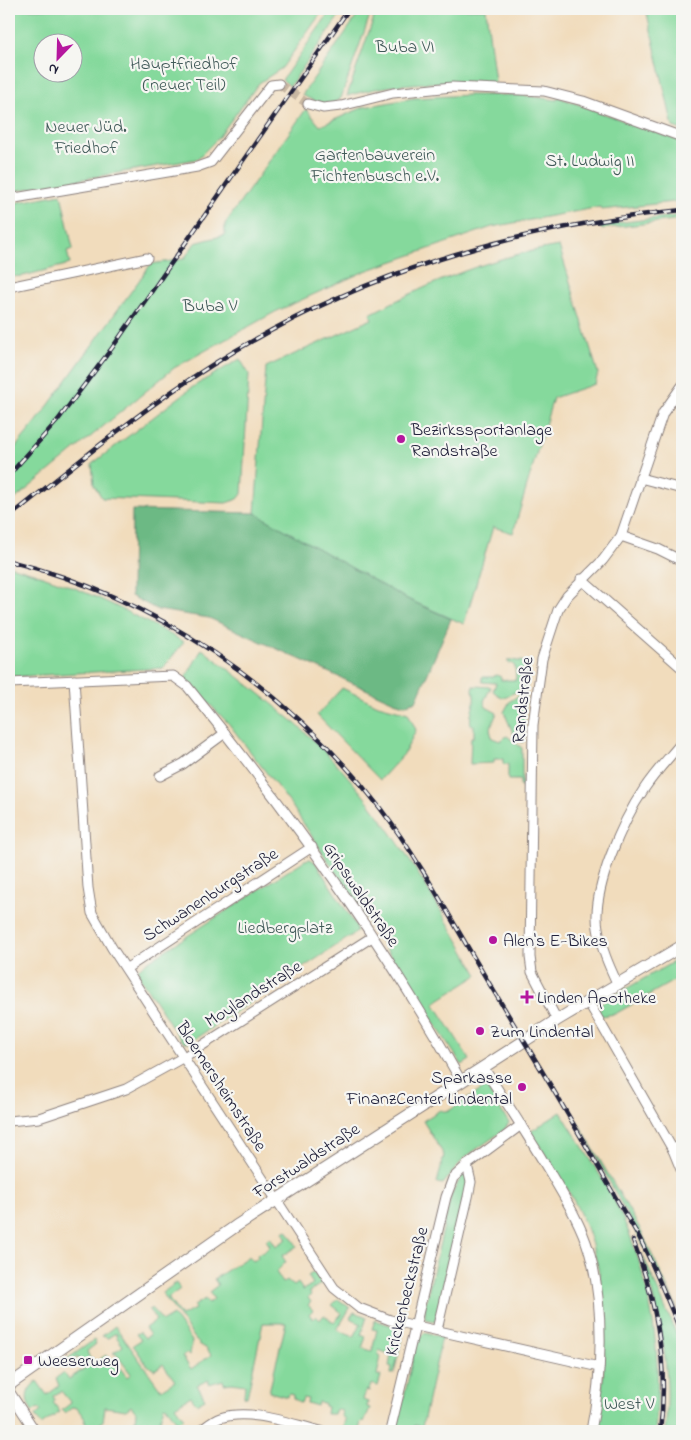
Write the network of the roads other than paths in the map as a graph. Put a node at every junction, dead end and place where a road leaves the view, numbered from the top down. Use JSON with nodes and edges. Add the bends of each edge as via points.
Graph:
{"nodes":[{"id":1,"x":279,"y":84,"type":"dead end"},
{"id":2,"x":308,"y":104,"type":"tunnel mouth"},
{"id":3,"x":682,"y":136,"type":"edge"},
{"id":4,"x":9,"y":199,"type":"edge"},
{"id":5,"x":147,"y":258,"type":"dead end"},
{"id":6,"x":9,"y":287,"type":"edge"},
{"id":7,"x":682,"y":386,"type":"edge"},
{"id":8,"x":640,"y":478,"type":"junction"},
{"id":9,"x":682,"y":489,"type":"edge"},
{"id":10,"x":621,"y":536,"type":"junction"},
{"id":11,"x":682,"y":561,"type":"edge"},
{"id":12,"x":581,"y":580,"type":"junction"},
{"id":13,"x":682,"y":668,"type":"edge"},
{"id":14,"x":74,"y":680,"type":"junction"},
{"id":15,"x":9,"y":683,"type":"edge"},
{"id":16,"x":225,"y":733,"type":"junction"},
{"id":17,"x":682,"y":744,"type":"edge"},
{"id":18,"x":160,"y":776,"type":"dead end"},
{"id":19,"x":312,"y":847,"type":"junction"},
{"id":20,"x":372,"y":937,"type":"junction"},
{"id":21,"x":682,"y":946,"type":"edge"},
{"id":22,"x":127,"y":968,"type":"junction"},
{"id":23,"x":618,"y":985,"type":"junction"},
{"id":24,"x":589,"y":1003,"type":"junction"},
{"id":25,"x":558,"y":1020,"type":"junction"},
{"id":26,"x":184,"y":1057,"type":"junction"},
{"id":27,"x":484,"y":1067,"type":"junction"},
{"id":28,"x":461,"y":1081,"type":"junction"},
{"id":29,"x":9,"y":1121,"type":"edge"},
{"id":30,"x":521,"y":1125,"type":"junction"},
{"id":31,"x":682,"y":1144,"type":"edge"},
{"id":32,"x":673,"y":1150,"type":"junction"},
{"id":33,"x":467,"y":1165,"type":"junction"},
{"id":34,"x":682,"y":1172,"type":"edge"},
{"id":35,"x":276,"y":1200,"type":"junction"},
{"id":36,"x":414,"y":1326,"type":"junction"},
{"id":37,"x":436,"y":1330,"type":"junction"},
{"id":38,"x":600,"y":1367,"type":"junction"},
{"id":39,"x":9,"y":1385,"type":"edge"},
{"id":40,"x":9,"y":1392,"type":"edge"},
{"id":41,"x":34,"y":1431,"type":"edge"},
{"id":42,"x":200,"y":1431,"type":"edge"},
{"id":43,"x":321,"y":1431,"type":"edge"},
{"id":44,"x":390,"y":1431,"type":"edge"},
{"id":45,"x":591,"y":1431,"type":"edge"}],
"edges":[{"from":1,"to":4,"type":"street","via":[[271,85],[211,162]]},
{"from":2,"to":3,"type":"street","via":[[324,108],[341,106],[393,93],[452,87],[544,91],[583,101]]},
{"from":5,"to":6,"type":"street"},
{"from":7,"to":8,"type":"street","name":"Randstraße","via":[[663,413]]},
{"from":8,"to":9,"type":"street"},
{"from":8,"to":10,"type":"street","name":"Randstraße"},
{"from":10,"to":11,"type":"street"},
{"from":10,"to":12,"type":"street","name":"Randstraße","via":[[603,560]]},
{"from":12,"to":13,"type":"street"},
{"from":12,"to":25,"type":"street","name":"Randstraße","via":[[558,610],[548,639],[539,673],[533,726],[530,957],[532,972]]},
{"from":14,"to":15,"type":"street","name":"Gripswaldstraße"},
{"from":14,"to":16,"type":"street","name":"Gripswaldstraße","via":[[173,676],[187,686]]},
{"from":14,"to":22,"type":"street","name":"Bloemersheimstraße","via":[[92,913]]},
{"from":16,"to":18,"type":"street","via":[[183,764]]},
{"from":16,"to":19,"type":"street","name":"Gripswaldstraße"},
{"from":17,"to":23,"type":"street","via":[[643,790],[625,822],[600,894],[597,926],[604,954]]},
{"from":19,"to":20,"type":"street","name":"Gripswaldstraße"},
{"from":19,"to":22,"type":"street","name":"Schwanenburgstraße"},
{"from":20,"to":26,"type":"street","name":"Moylandstraße"},
{"from":20,"to":28,"type":"street","name":"Gripswaldstraße"},
{"from":21,"to":23,"type":"street","name":"Forstwaldstraße"},
{"from":22,"to":26,"type":"street","name":"Bloemersheimstraße"},
{"from":23,"to":24,"type":"street","name":"Forstwaldstraße"},
{"from":24,"to":25,"type":"street","name":"Forstwaldstraße"},
{"from":24,"to":32,"type":"street"},
{"from":25,"to":27,"type":"street","name":"Forstwaldstraße"},
{"from":26,"to":29,"type":"street","name":"Moylandstraße","via":[[126,1089],[39,1118]]},
{"from":26,"to":35,"type":"street","name":"Bloemersheimstraße"},
{"from":27,"to":28,"type":"street","name":"Forstwaldstraße"},
{"from":27,"to":30,"type":"street"},
{"from":28,"to":35,"type":"street","name":"Forstwaldstraße"},
{"from":30,"to":33,"type":"street","name":"Krickenbeckstraße"},
{"from":30,"to":38,"type":"street","via":[[576,1219],[589,1251],[598,1307]]},
{"from":31,"to":32,"type":"street"},
{"from":32,"to":34,"type":"street"},
{"from":33,"to":36,"type":"street","name":"Krickenbeckstraße","via":[[453,1178],[446,1197]]},
{"from":33,"to":37,"type":"street","via":[[471,1182]]},
{"from":35,"to":36,"type":"street","name":"Bloemersheimstraße","via":[[334,1288],[360,1308]]},
{"from":35,"to":39,"type":"street","name":"Forstwaldstraße"},
{"from":36,"to":37,"type":"street","name":"Bloemersheimstraße"},
{"from":36,"to":44,"type":"street","name":"Krickenbeckstraße"},
{"from":37,"to":38,"type":"street","name":"Bloemersheimstraße"},
{"from":38,"to":45,"type":"street"},
{"from":40,"to":41,"type":"street"},
{"from":42,"to":43,"type":"street","via":[[218,1418],[237,1414]]}]}
